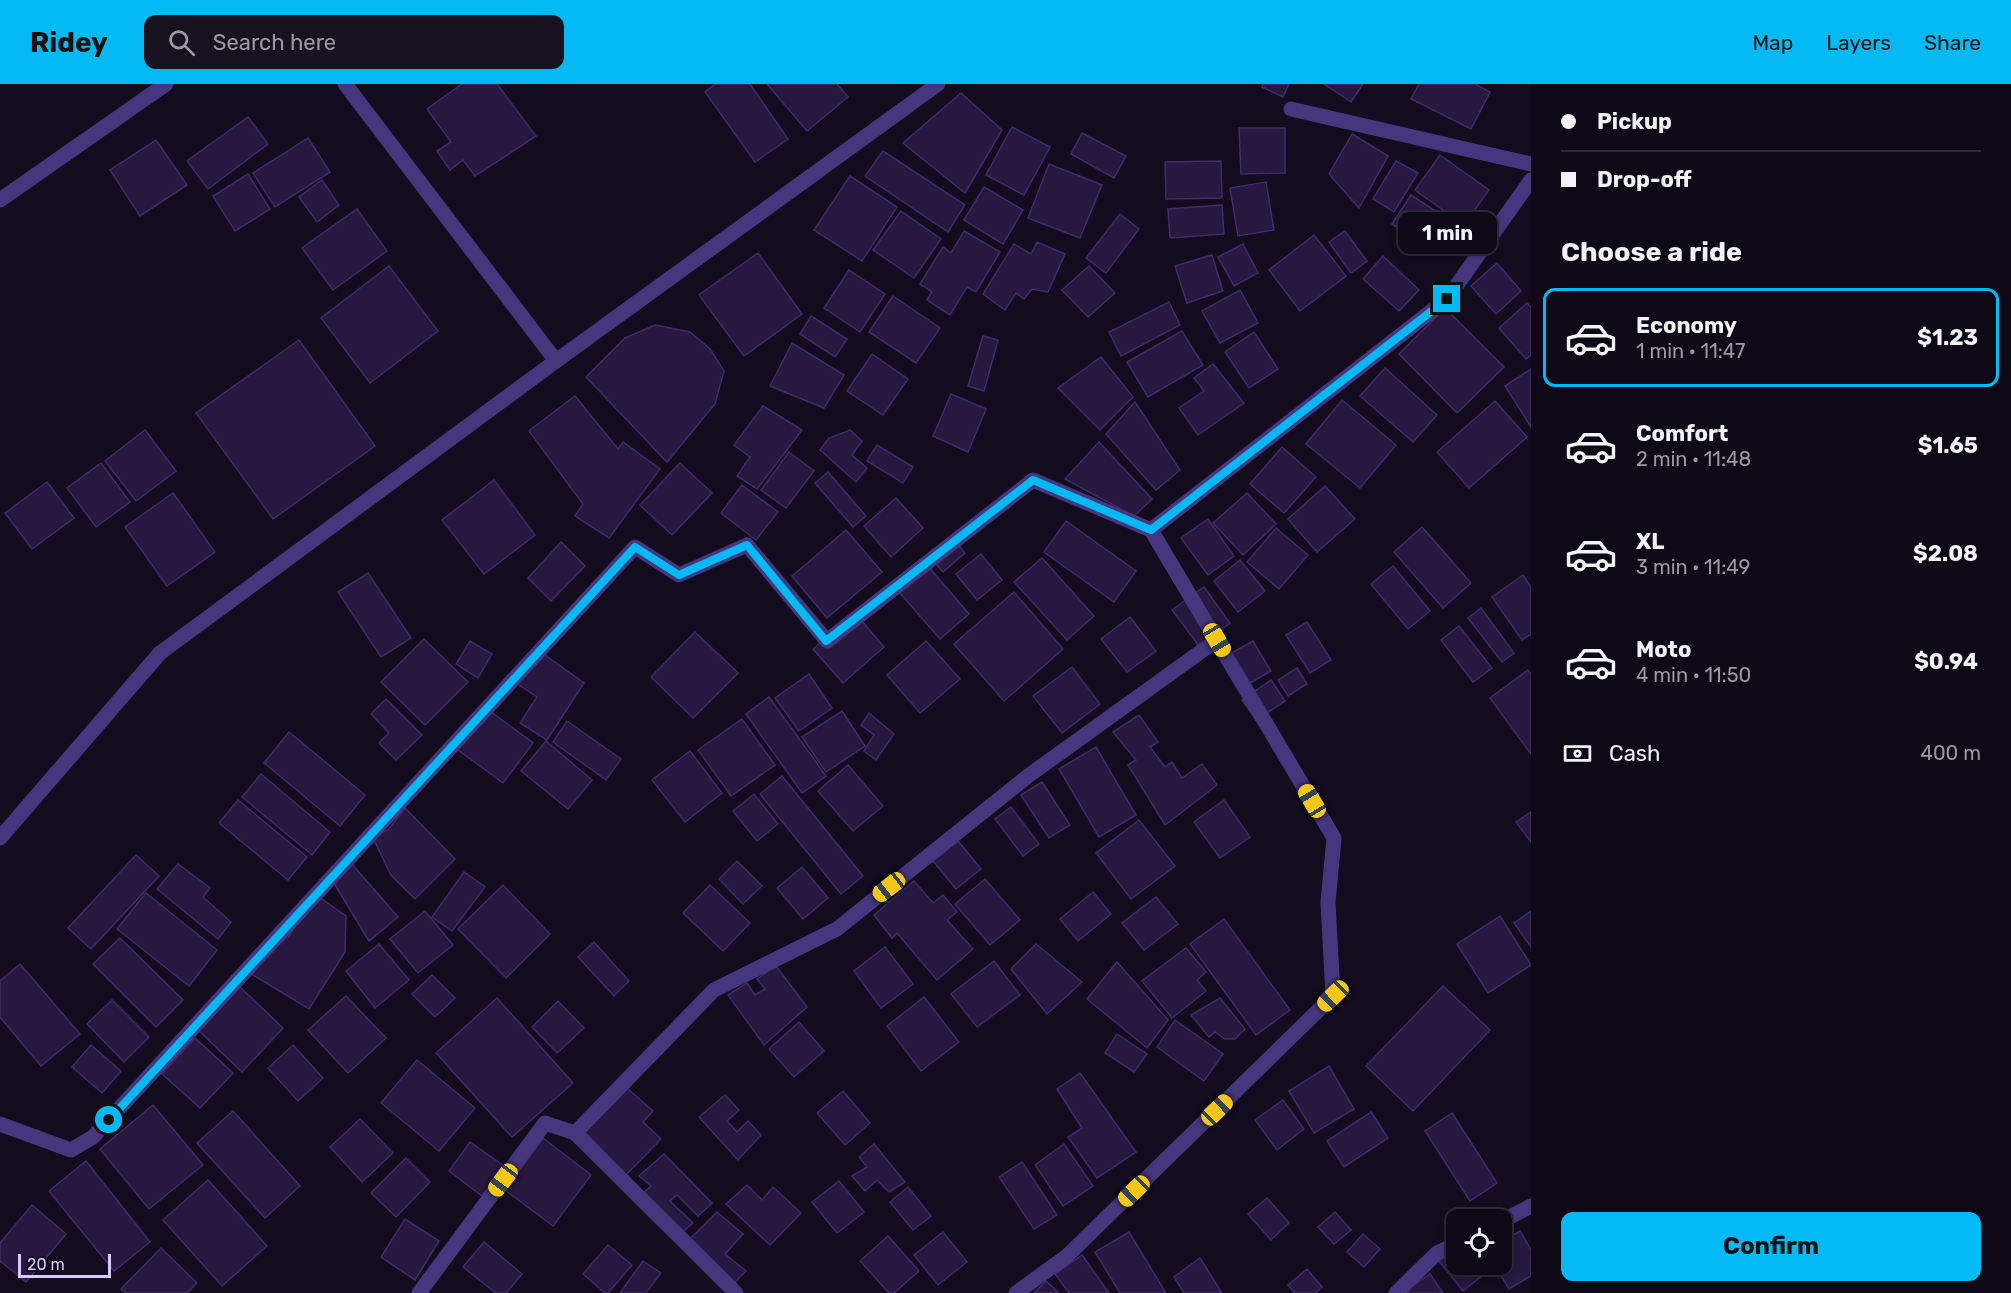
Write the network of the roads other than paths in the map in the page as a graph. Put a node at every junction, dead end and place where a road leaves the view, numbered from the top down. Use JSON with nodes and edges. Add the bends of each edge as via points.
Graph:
{"nodes":[{"id":1,"x":166,"y":84,"type":"edge"},
{"id":2,"x":345,"y":84,"type":"edge"},
{"id":3,"x":938,"y":84,"type":"edge"},
{"id":4,"x":1292,"y":109,"type":"dead end"},
{"id":5,"x":1531,"y":164,"type":"edge"},
{"id":6,"x":1531,"y":180,"type":"edge"},
{"id":7,"x":0,"y":200,"type":"edge"},
{"id":8,"x":556,"y":361,"type":"junction"},
{"id":9,"x":1151,"y":530,"type":"junction"},
{"id":10,"x":1217,"y":640,"type":"junction"},
{"id":11,"x":0,"y":838,"type":"edge"},
{"id":12,"x":0,"y":1124,"type":"edge"},
{"id":13,"x":575,"y":1133,"type":"junction"},
{"id":14,"x":1531,"y":1206,"type":"edge"},
{"id":15,"x":1512,"y":1216,"type":"edge"},
{"id":16,"x":1446,"y":1249,"type":"edge"},
{"id":17,"x":419,"y":1293,"type":"edge"},
{"id":18,"x":736,"y":1293,"type":"edge"},
{"id":19,"x":1016,"y":1293,"type":"edge"},
{"id":20,"x":1396,"y":1293,"type":"edge"}],
"edges":[{"from":1,"to":7,"type":"street"},
{"from":2,"to":8,"type":"street"},
{"from":3,"to":8,"type":"street"},
{"from":4,"to":5,"type":"street"},
{"from":6,"to":9,"type":"street","via":[[1447,299]]},
{"from":8,"to":11,"type":"street","via":[[160,653]]},
{"from":9,"to":10,"type":"street"},
{"from":9,"to":12,"type":"street","via":[[1033,480],[826,641],[747,545],[679,575],[635,547],[93,1137],[70,1150]]},
{"from":10,"to":13,"type":"street","via":[[1028,776],[837,929],[714,990]]},
{"from":10,"to":19,"type":"street","via":[[1334,838],[1328,902],[1333,996],[1067,1256]]},
{"from":13,"to":17,"type":"street","via":[[546,1124]]},
{"from":13,"to":18,"type":"street"},
{"from":14,"to":15,"type":"street"},
{"from":16,"to":20,"type":"street"}]}
